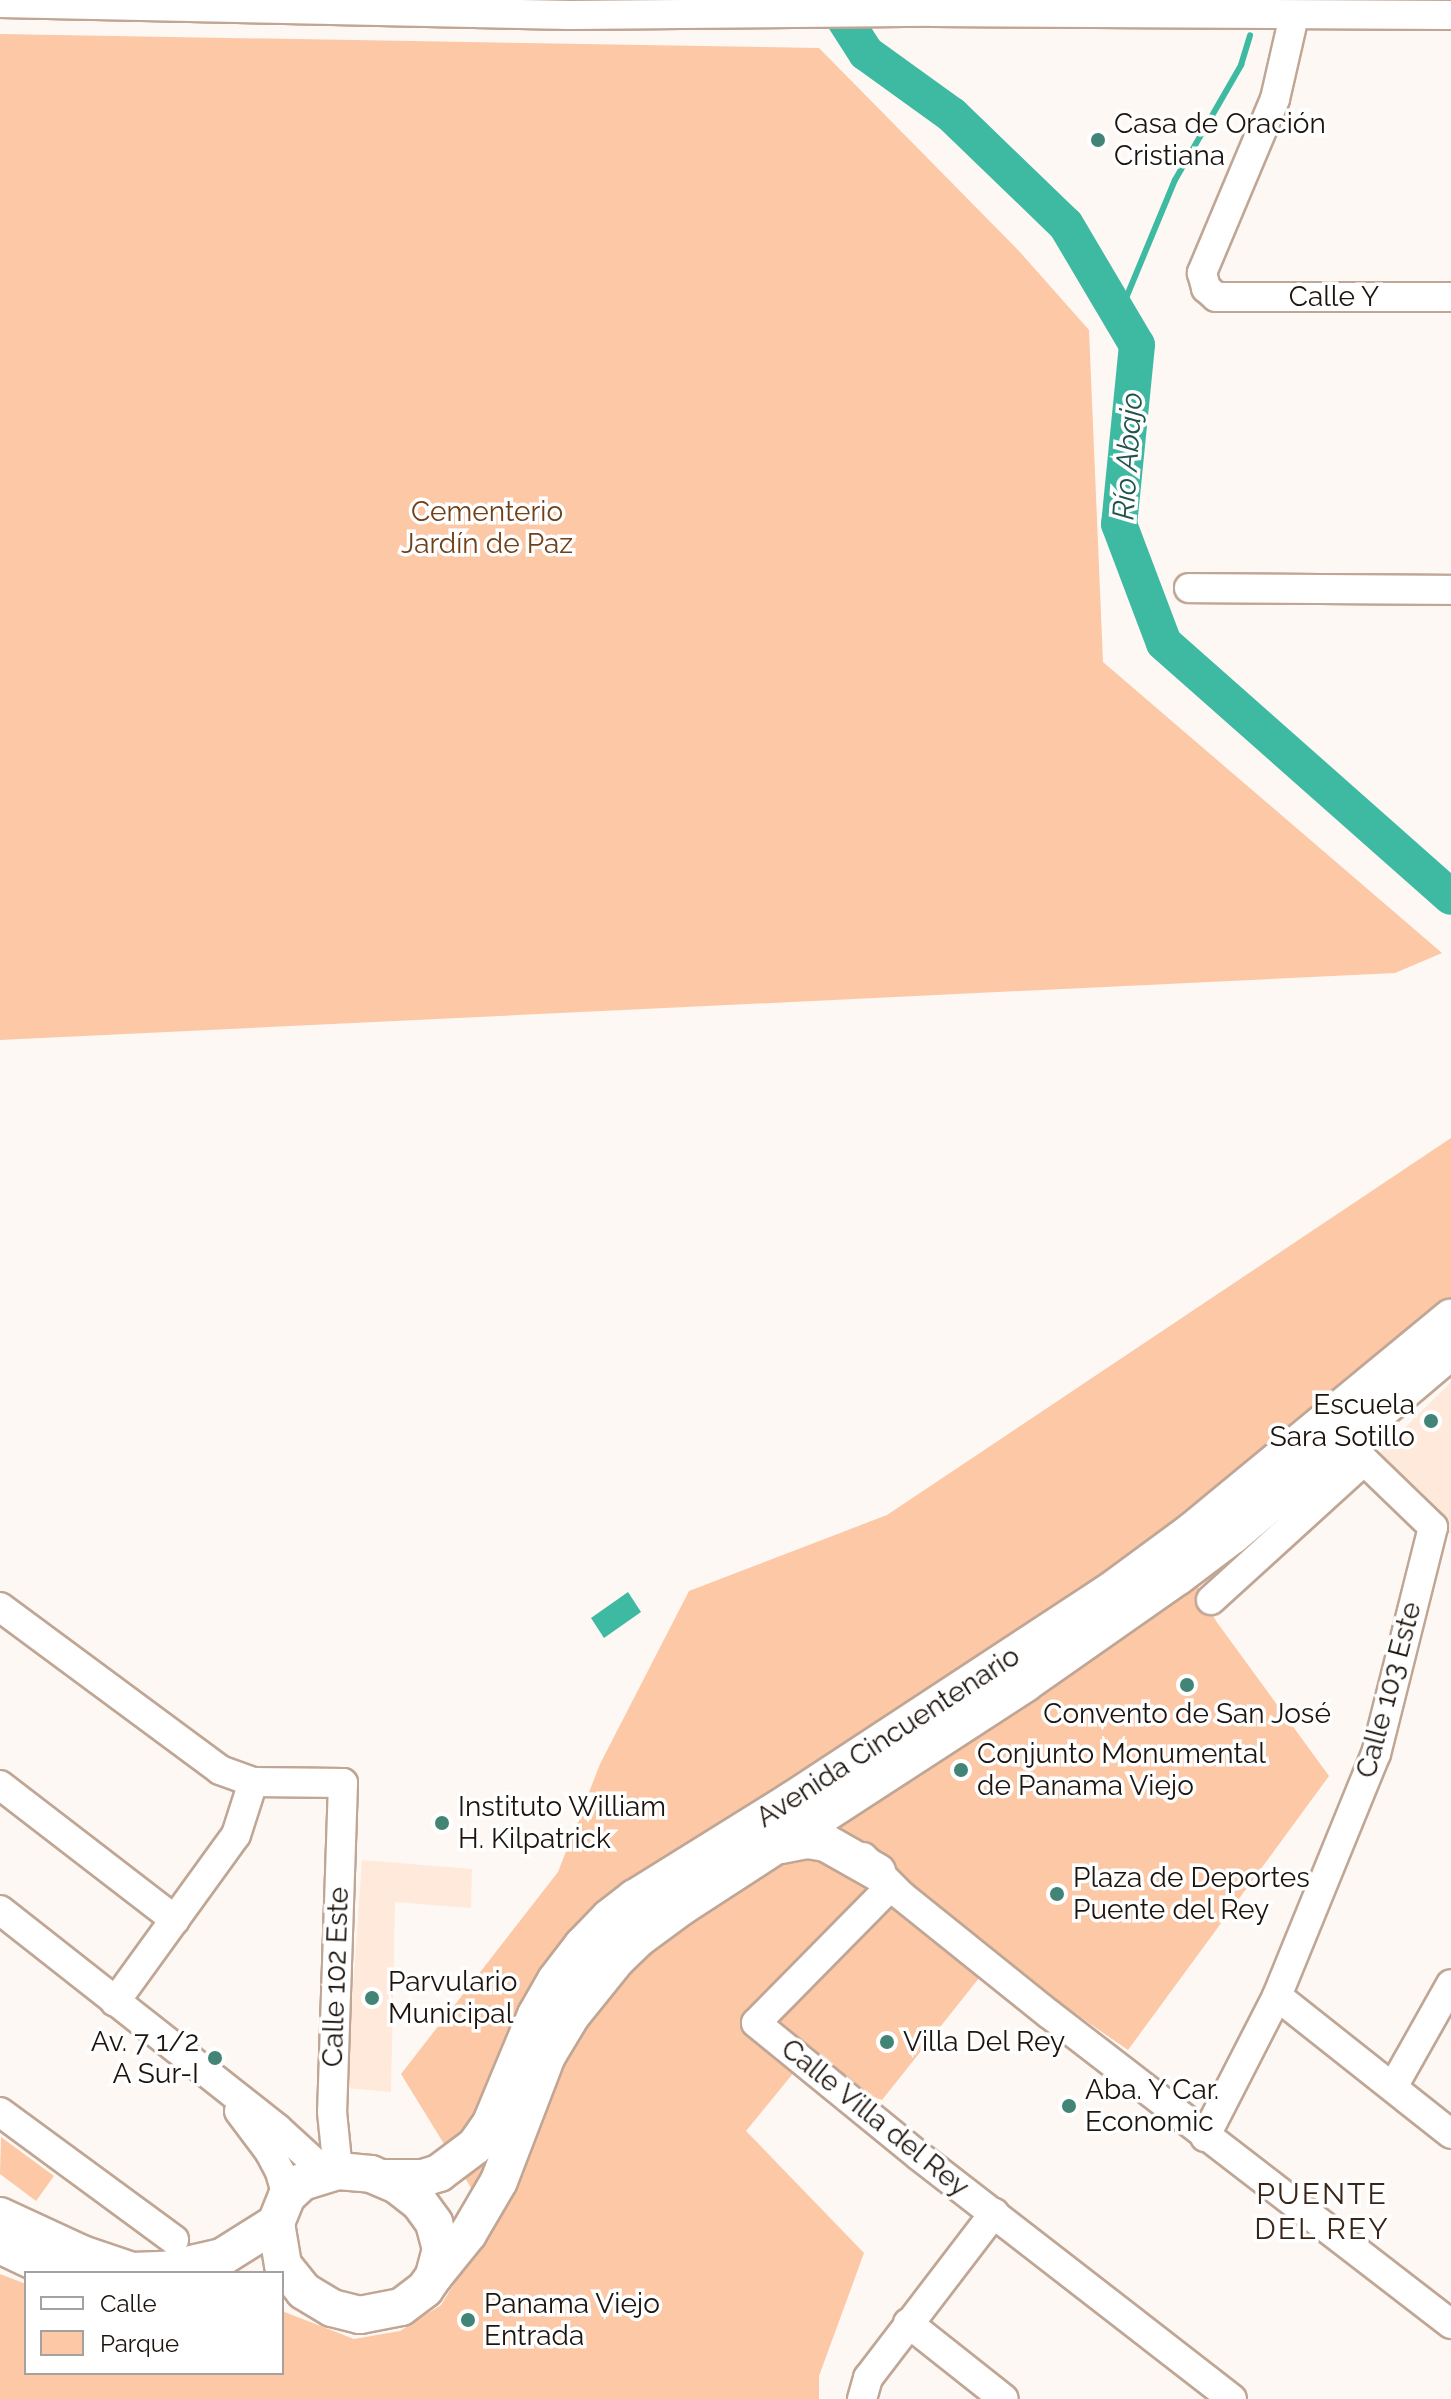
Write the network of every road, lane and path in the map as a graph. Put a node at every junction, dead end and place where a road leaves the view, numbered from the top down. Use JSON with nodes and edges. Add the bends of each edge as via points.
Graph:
{"nodes":[{"id":1,"x":64,"y":2,"type":"edge"},
{"id":2,"x":0,"y":3,"type":"edge"},
{"id":3,"x":570,"y":8,"type":"edge"},
{"id":4,"x":1367,"y":8,"type":"edge"},
{"id":5,"x":1451,"y":15,"type":"edge"},
{"id":6,"x":1294,"y":16,"type":"junction"},
{"id":7,"x":1451,"y":297,"type":"edge"},
{"id":8,"x":1189,"y":588,"type":"dead end"},
{"id":9,"x":1451,"y":590,"type":"edge"},
{"id":10,"x":1451,"y":1318,"type":"edge"},
{"id":11,"x":1451,"y":1351,"type":"edge"},
{"id":12,"x":1354,"y":1451,"type":"junction"},
{"id":13,"x":1442,"y":1534,"type":"edge"},
{"id":14,"x":1211,"y":1600,"type":"dead end"},
{"id":15,"x":0,"y":1607,"type":"edge"},
{"id":16,"x":876,"y":1780,"type":"junction"},
{"id":17,"x":253,"y":1782,"type":"junction"},
{"id":18,"x":0,"y":1785,"type":"edge"},
{"id":19,"x":823,"y":1816,"type":"junction"},
{"id":20,"x":779,"y":1846,"type":"junction"},
{"id":21,"x":876,"y":1870,"type":"junction"},
{"id":22,"x":0,"y":1910,"type":"edge"},
{"id":23,"x":175,"y":1920,"type":"junction"},
{"id":24,"x":582,"y":1946,"type":"junction"},
{"id":25,"x":1451,"y":1984,"type":"edge"},
{"id":26,"x":1277,"y":1996,"type":"junction"},
{"id":27,"x":115,"y":2002,"type":"junction"},
{"id":28,"x":217,"y":2082,"type":"junction"},
{"id":29,"x":1393,"y":2087,"type":"junction"},
{"id":30,"x":0,"y":2112,"type":"edge"},
{"id":31,"x":332,"y":2112,"type":"junction"},
{"id":32,"x":278,"y":2129,"type":"junction"},
{"id":33,"x":1451,"y":2134,"type":"edge"},
{"id":34,"x":1205,"y":2137,"type":"junction"},
{"id":35,"x":332,"y":2172,"type":"junction"},
{"id":36,"x":382,"y":2178,"type":"junction"},
{"id":37,"x":281,"y":2209,"type":"junction"},
{"id":38,"x":994,"y":2213,"type":"junction"},
{"id":39,"x":0,"y":2216,"type":"edge"},
{"id":40,"x":174,"y":2240,"type":"dead end"},
{"id":41,"x":0,"y":2245,"type":"edge"},
{"id":42,"x":55,"y":2271,"type":"edge"},
{"id":43,"x":434,"y":2276,"type":"junction"},
{"id":44,"x":293,"y":2289,"type":"edge"},
{"id":45,"x":908,"y":2323,"type":"junction"},
{"id":46,"x":1451,"y":2324,"type":"edge"},
{"id":47,"x":862,"y":2399,"type":"edge"},
{"id":48,"x":1004,"y":2399,"type":"edge"},
{"id":49,"x":1232,"y":2399,"type":"edge"}],
"edges":[{"from":1,"to":2,"type":"street"},
{"from":1,"to":3,"type":"street"},
{"from":3,"to":6,"type":"street"},
{"from":4,"to":5,"type":"street"},
{"from":4,"to":6,"type":"street"},
{"from":6,"to":7,"type":"street","name":"Calle Y","via":[[1275,99],[1202,273],[1206,288],[1216,297]]},
{"from":8,"to":9,"type":"street"},
{"from":10,"to":24,"type":"main road","name":"Avenida Cincuentenario","via":[[1120,1584],[635,1898]]},
{"from":11,"to":12,"type":"main road","name":"Avenida Cincuentenario"},
{"from":12,"to":13,"type":"street","name":"Calle 103 Este"},
{"from":12,"to":14,"type":"street"},
{"from":12,"to":16,"type":"main road","name":"Avenida Cincuentenario","via":[[1033,1678]]},
{"from":13,"to":26,"type":"street","name":"Calle 103 Este","via":[[1376,1754]]},
{"from":15,"to":17,"type":"street","via":[[220,1770]]},
{"from":16,"to":19,"type":"main road","name":"Avenida Cincuentenario"},
{"from":16,"to":21,"type":"main road","via":[[858,1827]]},
{"from":17,"to":23,"type":"street","via":[[236,1835]]},
{"from":17,"to":31,"type":"street","name":"Calle 102 Este","via":[[343,1783]]},
{"from":18,"to":23,"type":"street"},
{"from":19,"to":20,"type":"main road","name":"Avenida Cincuentenario"},
{"from":19,"to":21,"type":"street"},
{"from":19,"to":24,"type":"main road","via":[[780,1821]]},
{"from":20,"to":21,"type":"main road","via":[[807,1840],[826,1843]]},
{"from":20,"to":43,"type":"main road","name":"Avenida Cincuentenario","via":[[639,1938],[585,1996],[547,2056],[499,2181],[468,2234]]},
{"from":21,"to":34,"type":"street"},
{"from":21,"to":38,"type":"street","name":"Calle Villa del Rey","via":[[756,2023]]},
{"from":22,"to":27,"type":"street"},
{"from":23,"to":27,"type":"street"},
{"from":24,"to":36,"type":"main road","name":"Avenida Cincuentenario","via":[[536,2015],[497,2110],[475,2146],[439,2173]]},
{"from":25,"to":29,"type":"street"},
{"from":26,"to":29,"type":"street"},
{"from":26,"to":34,"type":"street","name":"Calle 103 Este"},
{"from":27,"to":28,"type":"street"},
{"from":28,"to":32,"type":"street"},
{"from":28,"to":37,"type":"street","via":[[280,2172]]},
{"from":29,"to":33,"type":"street"},
{"from":30,"to":40,"type":"street"},
{"from":31,"to":32,"type":"street","via":[[296,2132]]},
{"from":31,"to":35,"type":"street","name":"Calle 102 Este"},
{"from":32,"to":35,"type":"street"},
{"from":34,"to":46,"type":"street"},
{"from":35,"to":36,"type":"main road"},
{"from":35,"to":37,"type":"main road","via":[[302,2182]]},
{"from":36,"to":43,"type":"main road","via":[[410,2194],[434,2223],[441,2249]]},
{"from":37,"to":39,"type":"main road","via":[[222,2257],[165,2270],[132,2271]]},
{"from":37,"to":44,"type":"main road","via":[[283,2265]]},
{"from":38,"to":45,"type":"street","name":"Calle Villa del Rey"},
{"from":38,"to":49,"type":"street","name":"Calle Villa del Rey"},
{"from":41,"to":42,"type":"main road"},
{"from":43,"to":44,"type":"main road","via":[[414,2300],[388,2312],[360,2315]]},
{"from":45,"to":47,"type":"street","name":"Calle Villa del Rey","via":[[868,2378]]},
{"from":45,"to":48,"type":"street"}]}
